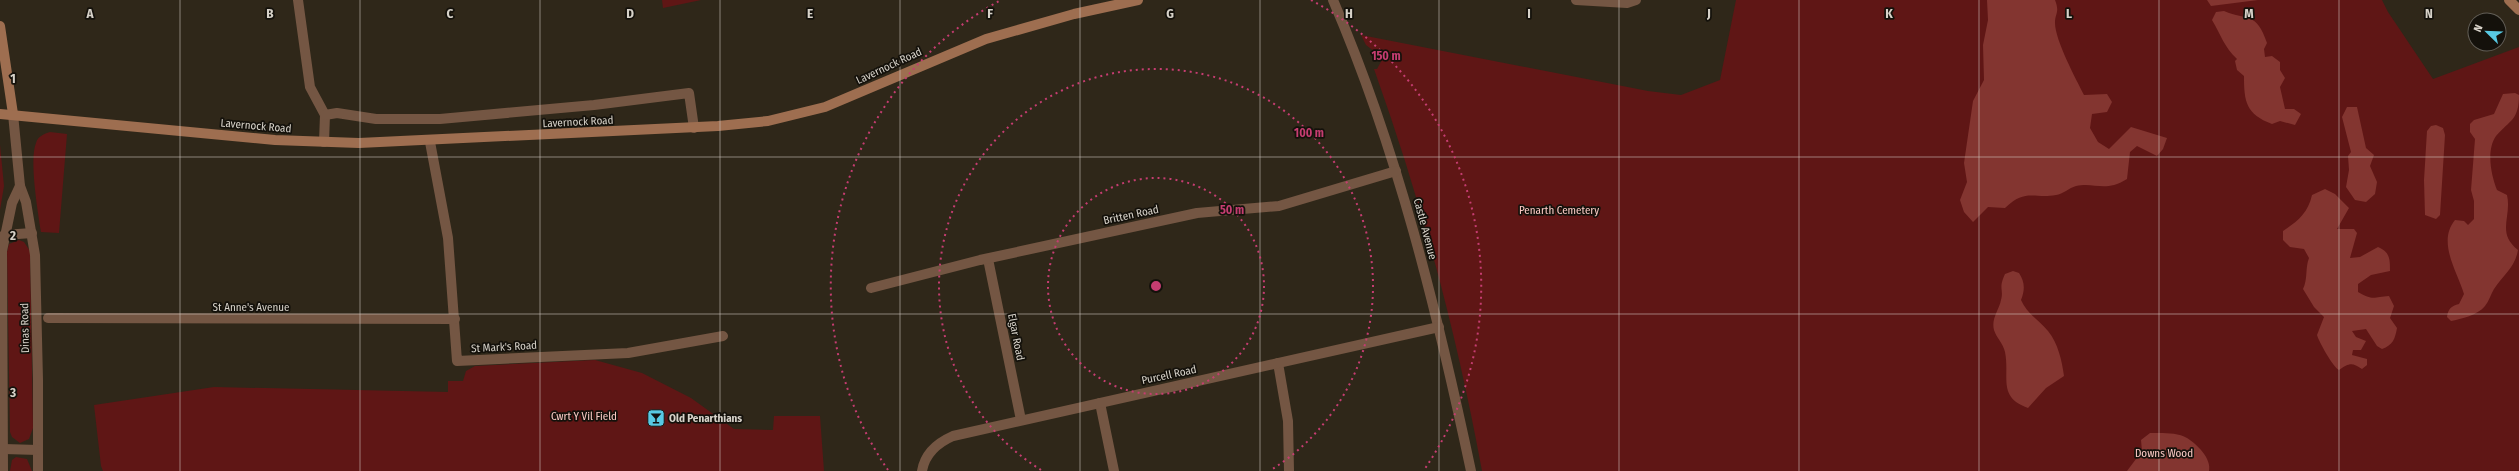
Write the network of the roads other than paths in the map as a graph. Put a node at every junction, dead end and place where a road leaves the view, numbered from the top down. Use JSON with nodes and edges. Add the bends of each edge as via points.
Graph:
{"nodes":[{"id":1,"x":298,"y":0,"type":"edge"},
{"id":2,"x":1138,"y":0,"type":"edge"},
{"id":3,"x":1333,"y":0,"type":"edge"},
{"id":4,"x":1576,"y":0,"type":"edge"},
{"id":5,"x":1636,"y":0,"type":"edge"},
{"id":6,"x":2509,"y":0,"type":"edge"},
{"id":7,"x":1106,"y":3,"type":"edge"},
{"id":8,"x":2519,"y":10,"type":"edge"},
{"id":9,"x":0,"y":26,"type":"edge"},
{"id":10,"x":0,"y":114,"type":"edge"},
{"id":11,"x":13,"y":114,"type":"junction"},
{"id":12,"x":325,"y":116,"type":"junction"},
{"id":13,"x":694,"y":128,"type":"junction"},
{"id":14,"x":324,"y":142,"type":"junction"},
{"id":15,"x":430,"y":142,"type":"junction"},
{"id":16,"x":1396,"y":171,"type":"junction"},
{"id":17,"x":20,"y":186,"type":"junction"},
{"id":18,"x":32,"y":233,"type":"junction"},
{"id":19,"x":4,"y":235,"type":"junction"},
{"id":20,"x":988,"y":259,"type":"junction"},
{"id":21,"x":871,"y":288,"type":"dead end"},
{"id":22,"x":48,"y":318,"type":"dead end"},
{"id":23,"x":454,"y":319,"type":"junction"},
{"id":24,"x":1439,"y":327,"type":"junction"},
{"id":25,"x":723,"y":336,"type":"dead end"},
{"id":26,"x":1278,"y":363,"type":"junction"},
{"id":27,"x":1100,"y":402,"type":"junction"},
{"id":28,"x":1021,"y":420,"type":"junction"},
{"id":29,"x":4,"y":450,"type":"junction"},
{"id":30,"x":38,"y":450,"type":"junction"},
{"id":31,"x":3,"y":471,"type":"edge"},
{"id":32,"x":38,"y":471,"type":"edge"},
{"id":33,"x":922,"y":471,"type":"edge"},
{"id":34,"x":1114,"y":471,"type":"edge"},
{"id":35,"x":1289,"y":471,"type":"edge"},
{"id":36,"x":1471,"y":471,"type":"edge"}],
"edges":[{"from":1,"to":12,"type":"street","via":[[310,87]]},
{"from":2,"to":7,"type":"main road","name":"Lavernock Road"},
{"from":3,"to":16,"type":"street","name":"Castle Avenue","via":[[1363,74]]},
{"from":4,"to":5,"type":"street","via":[[1627,3]]},
{"from":6,"to":8,"type":"main road"},
{"from":7,"to":13,"type":"main road","name":"Lavernock Road","via":[[986,39],[825,108],[768,121]]},
{"from":9,"to":11,"type":"main road"},
{"from":10,"to":11,"type":"main road","name":"Lavernock Road"},
{"from":11,"to":14,"type":"main road","name":"Lavernock Road","via":[[225,136]]},
{"from":11,"to":17,"type":"street","name":"Dinas Road"},
{"from":12,"to":13,"type":"street","via":[[337,113],[376,119],[440,119],[594,105],[689,92]]},
{"from":12,"to":14,"type":"street"},
{"from":13,"to":15,"type":"main road","name":"Lavernock Road"},
{"from":14,"to":15,"type":"main road","name":"Lavernock Road"},
{"from":15,"to":23,"type":"street","name":"St Mark's Road","via":[[448,238]]},
{"from":16,"to":20,"type":"street","name":"Britten Road","via":[[1279,206],[1206,212]]},
{"from":16,"to":24,"type":"street","name":"Castle Avenue"},
{"from":17,"to":18,"type":"street","name":"Dinas Road"},
{"from":17,"to":19,"type":"street","name":"Dinas Road","via":[[12,203]]},
{"from":18,"to":19,"type":"street"},
{"from":18,"to":30,"type":"street","name":"Dinas Road","via":[[37,298]]},
{"from":19,"to":29,"type":"street","name":"Dinas Road"},
{"from":20,"to":21,"type":"street","name":"Britten Road"},
{"from":20,"to":28,"type":"street","name":"Elgar Road"},
{"from":22,"to":23,"type":"street","name":"St Anne's Avenue"},
{"from":23,"to":25,"type":"street","name":"St Mark's Road","via":[[457,361],[628,353]]},
{"from":24,"to":26,"type":"street","name":"Purcell Road"},
{"from":24,"to":36,"type":"street","name":"Castle Avenue"},
{"from":26,"to":27,"type":"street","name":"Purcell Road"},
{"from":26,"to":35,"type":"street","via":[[1287,410]]},
{"from":27,"to":28,"type":"street","name":"Purcell Road"},
{"from":27,"to":34,"type":"street"},
{"from":28,"to":33,"type":"street","name":"Purcell Road","via":[[945,440],[926,458]]},
{"from":29,"to":30,"type":"street"},
{"from":29,"to":31,"type":"street","name":"Dinas Road"},
{"from":30,"to":32,"type":"street","name":"Dinas Road"}]}
